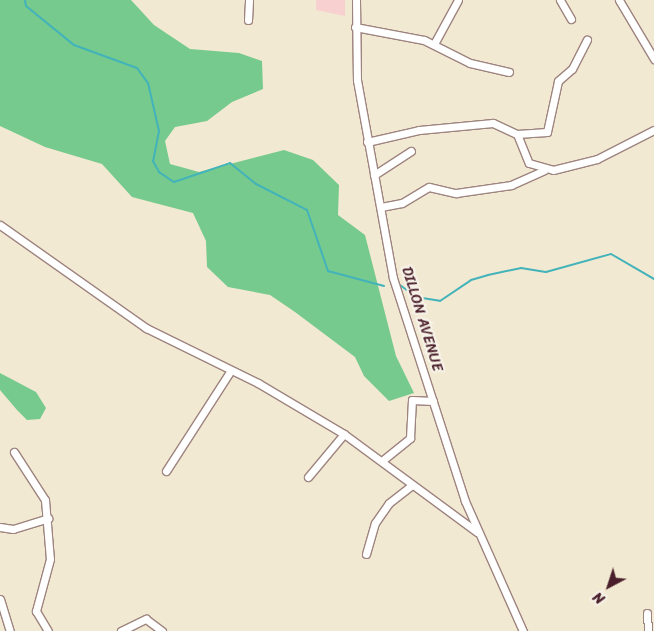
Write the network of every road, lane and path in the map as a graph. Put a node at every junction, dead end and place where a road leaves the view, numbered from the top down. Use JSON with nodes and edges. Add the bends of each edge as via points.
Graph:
{"nodes":[{"id":1,"x":248,"y":0,"type":"edge"},
{"id":2,"x":356,"y":0,"type":"edge"},
{"id":3,"x":458,"y":0,"type":"edge"},
{"id":4,"x":560,"y":0,"type":"edge"},
{"id":5,"x":619,"y":0,"type":"edge"},
{"id":6,"x":571,"y":19,"type":"dead end"},
{"id":7,"x":248,"y":20,"type":"dead end"},
{"id":8,"x":355,"y":28,"type":"junction"},
{"id":9,"x":587,"y":40,"type":"dead end"},
{"id":10,"x":434,"y":44,"type":"junction"},
{"id":11,"x":654,"y":59,"type":"edge"},
{"id":12,"x":509,"y":72,"type":"dead end"},
{"id":13,"x":654,"y":130,"type":"edge"},
{"id":14,"x":517,"y":134,"type":"junction"},
{"id":15,"x":367,"y":142,"type":"junction"},
{"id":16,"x":411,"y":151,"type":"dead end"},
{"id":17,"x":544,"y":170,"type":"junction"},
{"id":18,"x":374,"y":175,"type":"junction"},
{"id":19,"x":381,"y":207,"type":"junction"},
{"id":20,"x":0,"y":226,"type":"edge"},
{"id":21,"x":231,"y":370,"type":"junction"},
{"id":22,"x":433,"y":401,"type":"junction"},
{"id":23,"x":344,"y":434,"type":"junction"},
{"id":24,"x":14,"y":452,"type":"dead end"},
{"id":25,"x":383,"y":460,"type":"junction"},
{"id":26,"x":166,"y":471,"type":"dead end"},
{"id":27,"x":308,"y":477,"type":"dead end"},
{"id":28,"x":411,"y":486,"type":"junction"},
{"id":29,"x":48,"y":518,"type":"junction"},
{"id":30,"x":0,"y":527,"type":"edge"},
{"id":31,"x":477,"y":532,"type":"junction"},
{"id":32,"x":366,"y":554,"type":"dead end"},
{"id":33,"x":0,"y":599,"type":"edge"},
{"id":34,"x":647,"y":613,"type":"dead end"},
{"id":35,"x":10,"y":631,"type":"edge"},
{"id":36,"x":48,"y":631,"type":"edge"},
{"id":37,"x":121,"y":631,"type":"edge"},
{"id":38,"x":162,"y":631,"type":"edge"},
{"id":39,"x":523,"y":631,"type":"edge"},
{"id":40,"x":648,"y":631,"type":"edge"}],
"edges":[{"from":1,"to":7,"type":"street"},
{"from":2,"to":8,"type":"street","name":"DILLON AVENUE"},
{"from":3,"to":10,"type":"street"},
{"from":4,"to":6,"type":"street"},
{"from":5,"to":11,"type":"street"},
{"from":8,"to":10,"type":"street"},
{"from":8,"to":15,"type":"street","name":"DILLON AVENUE"},
{"from":9,"to":14,"type":"street","via":[[572,69],[558,80],[547,132]]},
{"from":10,"to":12,"type":"street","via":[[470,63]]},
{"from":13,"to":17,"type":"street","via":[[597,159]]},
{"from":14,"to":15,"type":"street","via":[[493,123],[419,130]]},
{"from":14,"to":17,"type":"street","via":[[529,163]]},
{"from":15,"to":18,"type":"street","name":"DILLON AVENUE"},
{"from":16,"to":18,"type":"street"},
{"from":17,"to":19,"type":"street","via":[[511,185],[456,193],[429,187],[402,203]]},
{"from":18,"to":19,"type":"street","name":"DILLON AVENUE"},
{"from":19,"to":22,"type":"street","name":"DILLON AVENUE","via":[[393,278]]},
{"from":20,"to":21,"type":"street","via":[[146,328]]},
{"from":21,"to":23,"type":"street"},
{"from":21,"to":26,"type":"street"},
{"from":22,"to":25,"type":"street","via":[[412,400],[412,434]]},
{"from":22,"to":31,"type":"street","name":"DILLON AVENUE"},
{"from":23,"to":25,"type":"street"},
{"from":23,"to":27,"type":"street"},
{"from":24,"to":29,"type":"street","via":[[43,492]]},
{"from":25,"to":28,"type":"street"},
{"from":28,"to":31,"type":"street"},
{"from":28,"to":32,"type":"street","via":[[389,503],[375,523]]},
{"from":29,"to":30,"type":"street","via":[[13,529]]},
{"from":29,"to":36,"type":"street","via":[[50,559],[36,611]]},
{"from":31,"to":39,"type":"street","name":"DILLON AVENUE"},
{"from":33,"to":35,"type":"street"},
{"from":34,"to":40,"type":"street"},
{"from":37,"to":38,"type":"street","via":[[146,619]]}]}
